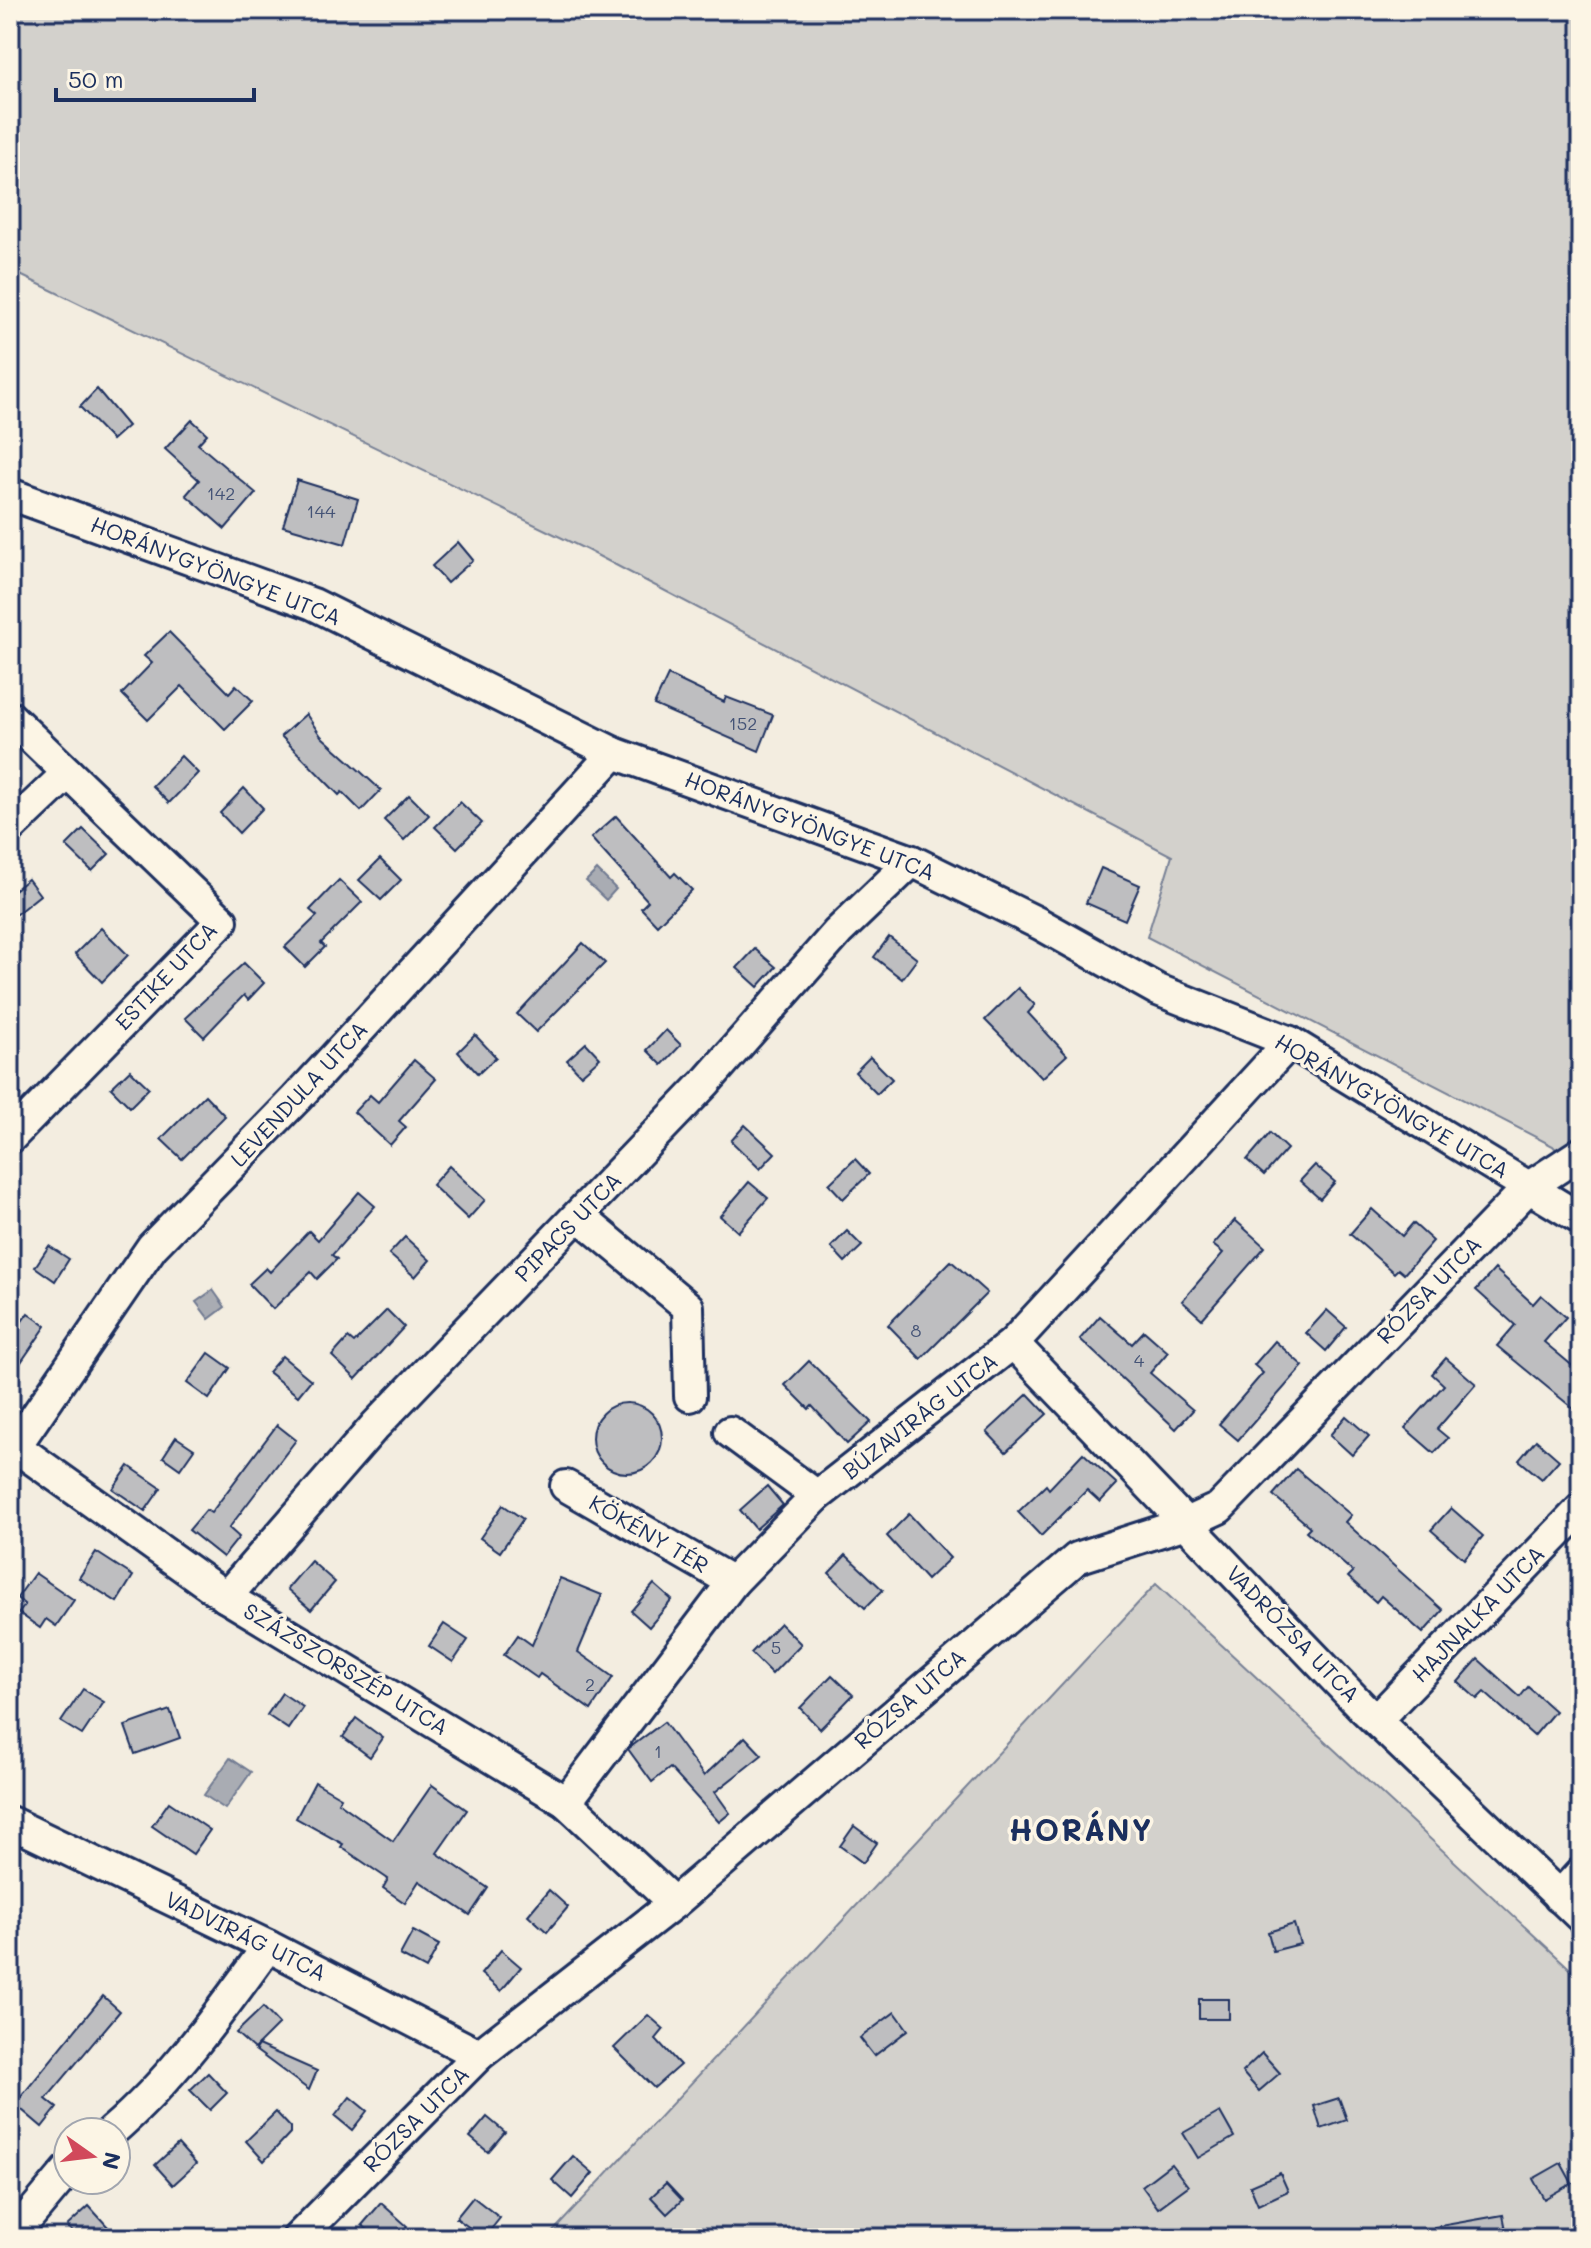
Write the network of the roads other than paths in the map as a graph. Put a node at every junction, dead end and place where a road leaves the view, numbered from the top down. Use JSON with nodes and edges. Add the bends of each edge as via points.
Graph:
{"nodes":[{"id":1,"x":12,"y":498,"type":"edge"},
{"id":2,"x":10,"y":717,"type":"edge"},
{"id":3,"x":614,"y":753,"type":"junction"},
{"id":4,"x":68,"y":773,"type":"junction"},
{"id":5,"x":10,"y":828,"type":"edge"},
{"id":6,"x":912,"y":861,"type":"junction"},
{"id":7,"x":1290,"y":1042,"type":"junction"},
{"id":8,"x":10,"y":1138,"type":"edge"},
{"id":9,"x":1581,"y":1153,"type":"edge"},
{"id":10,"x":1529,"y":1187,"type":"junction"},
{"id":11,"x":579,"y":1216,"type":"junction"},
{"id":12,"x":1581,"y":1219,"type":"edge"},
{"id":13,"x":1013,"y":1343,"type":"junction"},
{"id":14,"x":690,"y":1396,"type":"dead end"},
{"id":15,"x":730,"y":1432,"type":"dead end"},
{"id":16,"x":12,"y":1448,"type":"edge"},
{"id":17,"x":566,"y":1486,"type":"dead end"},
{"id":18,"x":817,"y":1496,"type":"junction"},
{"id":19,"x":1581,"y":1509,"type":"edge"},
{"id":20,"x":1186,"y":1523,"type":"junction"},
{"id":21,"x":733,"y":1582,"type":"junction"},
{"id":22,"x":226,"y":1597,"type":"junction"},
{"id":23,"x":1376,"y":1720,"type":"junction"},
{"id":24,"x":566,"y":1802,"type":"junction"},
{"id":25,"x":10,"y":1822,"type":"edge"},
{"id":26,"x":1581,"y":1873,"type":"edge"},
{"id":27,"x":1559,"y":1897,"type":"junction"},
{"id":28,"x":674,"y":1903,"type":"junction"},
{"id":29,"x":1581,"y":1917,"type":"edge"},
{"id":30,"x":268,"y":1946,"type":"junction"},
{"id":31,"x":479,"y":2055,"type":"junction"},
{"id":32,"x":130,"y":2116,"type":"edge"},
{"id":33,"x":52,"y":2189,"type":"edge"},
{"id":34,"x":11,"y":2238,"type":"edge"},
{"id":35,"x":298,"y":2238,"type":"edge"}],
"edges":[{"from":1,"to":3,"type":"street","name":"HORÁNYGYÖNGYE UTCA","via":[[313,604]]},
{"from":2,"to":4,"type":"street","name":"ESTIKE UTCA"},
{"from":3,"to":6,"type":"street","name":"HORÁNYGYÖNGYE UTCA"},
{"from":3,"to":16,"type":"street","name":"LEVENDULA UTCA","via":[[296,1099],[152,1247]]},
{"from":4,"to":5,"type":"street"},
{"from":4,"to":8,"type":"street","name":"ESTIKE UTCA","via":[[222,921]]},
{"from":6,"to":7,"type":"street","name":"HORÁNYGYÖNGYE UTCA","via":[[1158,990]]},
{"from":6,"to":11,"type":"street","name":"PIPACS UTCA","via":[[838,932]]},
{"from":7,"to":10,"type":"street","name":"HORÁNYGYÖNGYE UTCA"},
{"from":7,"to":13,"type":"street","name":"BÚZAVIRÁG UTCA"},
{"from":9,"to":10,"type":"street","name":"RÓZSA UTCA"},
{"from":10,"to":12,"type":"street","name":"HORÁNYGYÖNGYE UTCA"},
{"from":10,"to":20,"type":"street","name":"RÓZSA UTCA","via":[[1219,1508]]},
{"from":11,"to":14,"type":"street","via":[[688,1307]]},
{"from":11,"to":22,"type":"street","name":"PIPACS UTCA","via":[[375,1426]]},
{"from":13,"to":18,"type":"street","name":"BÚZAVIRÁG UTCA"},
{"from":13,"to":20,"type":"street","name":"VADRÓZSA UTCA"},
{"from":15,"to":18,"type":"street"},
{"from":16,"to":22,"type":"street","name":"SZÁZSZORSZÉP UTCA"},
{"from":17,"to":21,"type":"street","name":"KÖKÉNY TÉR"},
{"from":18,"to":21,"type":"street","name":"BÚZAVIRÁG UTCA"},
{"from":19,"to":23,"type":"street","name":"HAJNALKA UTCA"},
{"from":20,"to":23,"type":"street","name":"VADRÓZSA UTCA"},
{"from":20,"to":28,"type":"street","name":"RÓZSA UTCA","via":[[1077,1558]]},
{"from":21,"to":24,"type":"street","name":"BÚZAVIRÁG UTCA"},
{"from":22,"to":24,"type":"street","name":"SZÁZSZORSZÉP UTCA"},
{"from":23,"to":27,"type":"street","name":"VADRÓZSA UTCA"},
{"from":24,"to":28,"type":"street","name":"SZÁZSZORSZÉP UTCA"},
{"from":25,"to":30,"type":"street","name":"VADVIRÁG UTCA"},
{"from":26,"to":27,"type":"street"},
{"from":27,"to":29,"type":"street","name":"VADRÓZSA UTCA"},
{"from":28,"to":31,"type":"street","name":"RÓZSA UTCA"},
{"from":30,"to":31,"type":"street","name":"VADVIRÁG UTCA"},
{"from":30,"to":32,"type":"street"},
{"from":31,"to":35,"type":"street","name":"RÓZSA UTCA"},
{"from":33,"to":34,"type":"street"}]}
